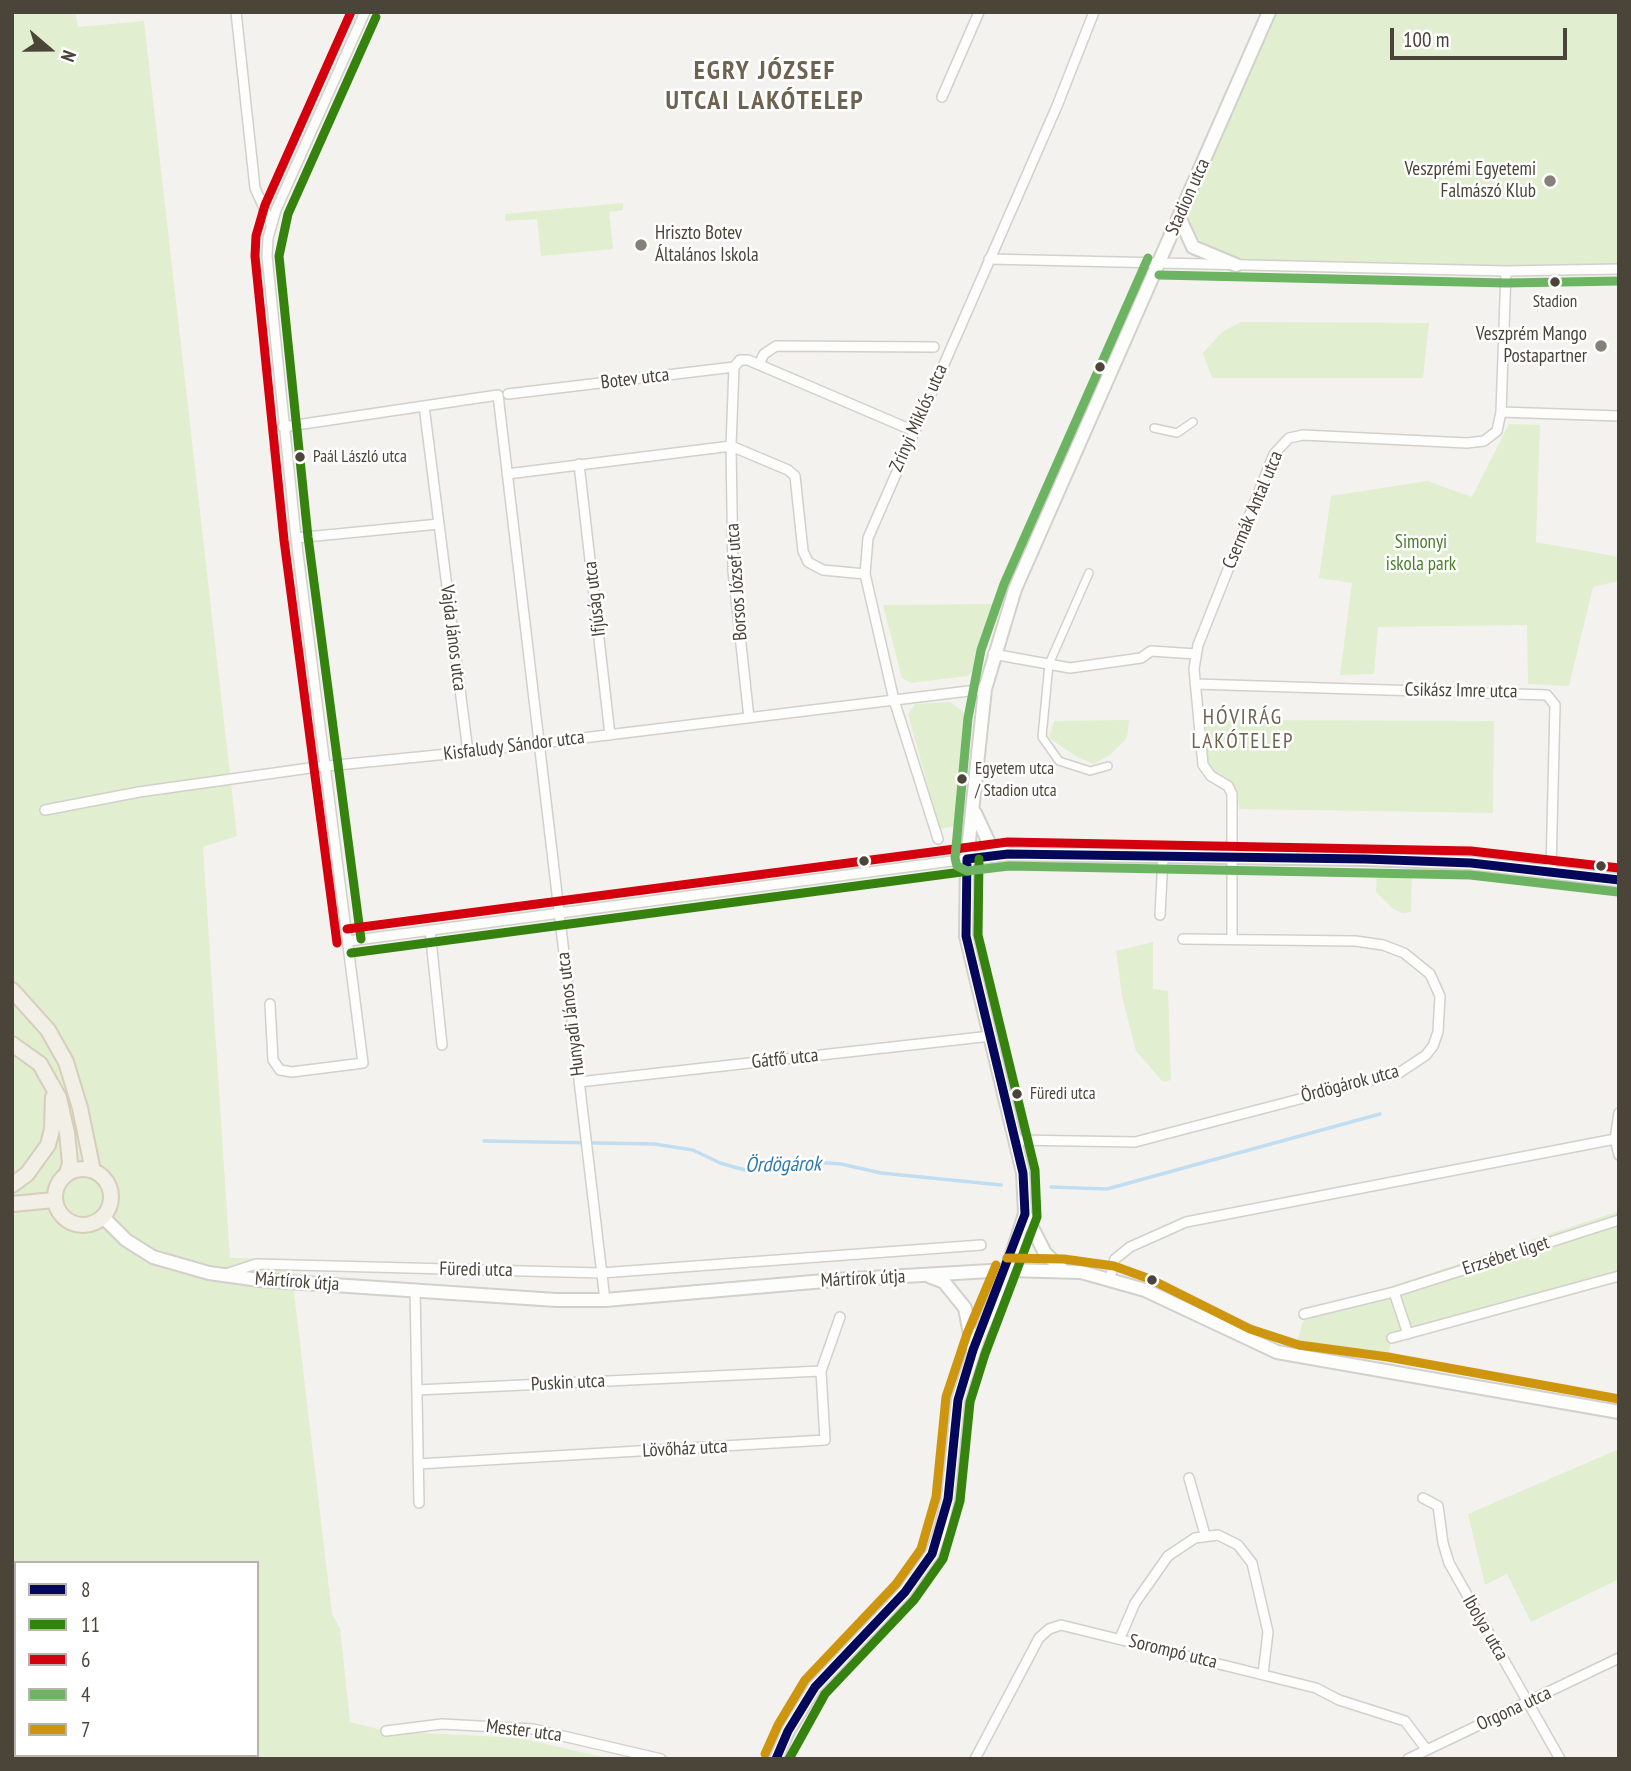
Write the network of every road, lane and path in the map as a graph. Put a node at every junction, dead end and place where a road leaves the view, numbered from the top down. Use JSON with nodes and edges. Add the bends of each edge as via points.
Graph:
{"nodes":[{"id":1,"x":236,"y":12,"type":"edge"},
{"id":2,"x":365,"y":12,"type":"edge"},
{"id":3,"x":979,"y":12,"type":"edge"},
{"id":4,"x":1094,"y":12,"type":"edge"},
{"id":5,"x":1269,"y":12,"type":"edge"},
{"id":6,"x":942,"y":97,"type":"dead end"},
{"id":7,"x":1179,"y":217,"type":"junction"},
{"id":8,"x":271,"y":224,"type":"junction"},
{"id":9,"x":989,"y":259,"type":"junction"},
{"id":10,"x":1159,"y":263,"type":"junction"},
{"id":11,"x":1236,"y":265,"type":"junction"},
{"id":12,"x":1619,"y":269,"type":"edge"},
{"id":13,"x":1506,"y":271,"type":"junction"},
{"id":14,"x":933,"y":347,"type":"dead end"},
{"id":15,"x":760,"y":365,"type":"junction"},
{"id":16,"x":734,"y":367,"type":"junction"},
{"id":17,"x":503,"y":394,"type":"junction"},
{"id":18,"x":424,"y":406,"type":"junction"},
{"id":19,"x":1501,"y":412,"type":"junction"},
{"id":20,"x":1619,"y":416,"type":"edge"},
{"id":21,"x":1193,"y":422,"type":"dead end"},
{"id":22,"x":283,"y":427,"type":"junction"},
{"id":23,"x":1154,"y":428,"type":"dead end"},
{"id":24,"x":914,"y":431,"type":"junction"},
{"id":25,"x":731,"y":446,"type":"junction"},
{"id":26,"x":579,"y":464,"type":"junction"},
{"id":27,"x":507,"y":474,"type":"junction"},
{"id":28,"x":439,"y":524,"type":"junction"},
{"id":29,"x":296,"y":538,"type":"junction"},
{"id":30,"x":1089,"y":573,"type":"dead end"},
{"id":31,"x":865,"y":574,"type":"junction"},
{"id":32,"x":993,"y":654,"type":"junction"},
{"id":33,"x":1196,"y":654,"type":"junction"},
{"id":34,"x":1049,"y":664,"type":"junction"},
{"id":35,"x":1195,"y":684,"type":"junction"},
{"id":36,"x":985,"y":689,"type":"junction"},
{"id":37,"x":894,"y":700,"type":"junction"},
{"id":38,"x":749,"y":718,"type":"junction"},
{"id":39,"x":610,"y":735,"type":"junction"},
{"id":40,"x":539,"y":743,"type":"junction"},
{"id":41,"x":468,"y":752,"type":"junction"},
{"id":42,"x":326,"y":766,"type":"junction"},
{"id":43,"x":1108,"y":766,"type":"dead end"},
{"id":44,"x":973,"y":805,"type":"junction"},
{"id":45,"x":45,"y":810,"type":"dead end"},
{"id":46,"x":938,"y":839,"type":"dead end"},
{"id":47,"x":1008,"y":854,"type":"junction"},
{"id":48,"x":1233,"y":856,"type":"junction"},
{"id":49,"x":1163,"y":857,"type":"junction"},
{"id":50,"x":967,"y":859,"type":"junction"},
{"id":51,"x":1552,"y":871,"type":"junction"},
{"id":52,"x":1619,"y":880,"type":"edge"},
{"id":53,"x":559,"y":913,"type":"junction"},
{"id":54,"x":1160,"y":915,"type":"dead end"},
{"id":55,"x":430,"y":930,"type":"junction"},
{"id":56,"x":1183,"y":939,"type":"dead end"},
{"id":57,"x":1232,"y":939,"type":"junction"},
{"id":58,"x":349,"y":941,"type":"junction"},
{"id":59,"x":12,"y":990,"type":"edge"},
{"id":60,"x":270,"y":1004,"type":"dead end"},
{"id":61,"x":991,"y":1036,"type":"junction"},
{"id":62,"x":12,"y":1044,"type":"edge"},
{"id":63,"x":442,"y":1045,"type":"dead end"},
{"id":64,"x":49,"y":1078,"type":"junction"},
{"id":65,"x":579,"y":1082,"type":"junction"},
{"id":66,"x":1619,"y":1113,"type":"edge"},
{"id":67,"x":1615,"y":1139,"type":"junction"},
{"id":68,"x":1016,"y":1140,"type":"junction"},
{"id":69,"x":1619,"y":1154,"type":"edge"},
{"id":70,"x":93,"y":1171,"type":"junction"},
{"id":71,"x":67,"y":1174,"type":"junction"},
{"id":72,"x":12,"y":1185,"type":"edge"},
{"id":73,"x":54,"y":1200,"type":"junction"},
{"id":74,"x":12,"y":1204,"type":"edge"},
{"id":75,"x":1025,"y":1214,"type":"junction"},
{"id":76,"x":103,"y":1217,"type":"junction"},
{"id":77,"x":1619,"y":1220,"type":"edge"},
{"id":78,"x":981,"y":1245,"type":"dead end"},
{"id":79,"x":1007,"y":1270,"type":"junction"},
{"id":80,"x":1064,"y":1271,"type":"junction"},
{"id":81,"x":601,"y":1273,"type":"junction"},
{"id":82,"x":223,"y":1275,"type":"junction"},
{"id":83,"x":928,"y":1276,"type":"junction"},
{"id":84,"x":1619,"y":1276,"type":"edge"},
{"id":85,"x":1110,"y":1278,"type":"junction"},
{"id":86,"x":415,"y":1289,"type":"junction"},
{"id":87,"x":1394,"y":1292,"type":"junction"},
{"id":88,"x":605,"y":1300,"type":"junction"},
{"id":89,"x":1304,"y":1314,"type":"dead end"},
{"id":90,"x":840,"y":1317,"type":"dead end"},
{"id":91,"x":1408,"y":1334,"type":"junction"},
{"id":92,"x":1392,"y":1338,"type":"dead end"},
{"id":93,"x":973,"y":1350,"type":"junction"},
{"id":94,"x":821,"y":1371,"type":"junction"},
{"id":95,"x":417,"y":1390,"type":"junction"},
{"id":96,"x":1619,"y":1412,"type":"edge"},
{"id":97,"x":418,"y":1464,"type":"junction"},
{"id":98,"x":1189,"y":1478,"type":"dead end"},
{"id":99,"x":1423,"y":1498,"type":"dead end"},
{"id":100,"x":419,"y":1503,"type":"dead end"},
{"id":101,"x":1205,"y":1535,"type":"junction"},
{"id":102,"x":1120,"y":1639,"type":"junction"},
{"id":103,"x":1619,"y":1658,"type":"edge"},
{"id":104,"x":1263,"y":1674,"type":"junction"},
{"id":105,"x":1528,"y":1702,"type":"junction"},
{"id":106,"x":386,"y":1731,"type":"dead end"},
{"id":107,"x":1426,"y":1749,"type":"junction"},
{"id":108,"x":661,"y":1759,"type":"edge"},
{"id":109,"x":776,"y":1759,"type":"edge"},
{"id":110,"x":975,"y":1759,"type":"edge"},
{"id":111,"x":1408,"y":1759,"type":"edge"},
{"id":112,"x":1560,"y":1759,"type":"edge"}],
"edges":[{"from":1,"to":8,"type":"street","via":[[255,188]]},
{"from":2,"to":8,"type":"street"},
{"from":3,"to":6,"type":"street"},
{"from":4,"to":9,"type":"street","name":"Zrínyi Miklós utca"},
{"from":5,"to":7,"type":"street","name":"Stadion utca"},
{"from":7,"to":10,"type":"street","name":"Stadion utca"},
{"from":7,"to":11,"type":"street","via":[[1193,247]]},
{"from":8,"to":22,"type":"street","via":[[267,256]]},
{"from":9,"to":10,"type":"street"},
{"from":9,"to":24,"type":"street","name":"Zrínyi Miklós utca"},
{"from":10,"to":11,"type":"street"},
{"from":10,"to":32,"type":"street","name":"Stadion utca","via":[[1015,589]]},
{"from":11,"to":13,"type":"street"},
{"from":12,"to":13,"type":"street"},
{"from":13,"to":19,"type":"street","name":"Csermák Antal utca"},
{"from":14,"to":15,"type":"street","via":[[776,346],[764,354]]},
{"from":15,"to":16,"type":"street","name":"Botev utca","via":[[748,359]]},
{"from":15,"to":24,"type":"street","name":"Botev utca"},
{"from":16,"to":17,"type":"street","name":"Botev utca"},
{"from":16,"to":25,"type":"street","name":"Borsos József utca"},
{"from":17,"to":18,"type":"street","name":"Botev utca"},
{"from":17,"to":27,"type":"street","name":"Hunyadi János utca"},
{"from":18,"to":22,"type":"street","name":"Botev utca"},
{"from":18,"to":28,"type":"street","name":"Vajda János utca"},
{"from":19,"to":20,"type":"street"},
{"from":19,"to":33,"type":"street","name":"Csermák Antal utca","via":[[1497,431],[1484,442],[1289,438],[1274,454]]},
{"from":21,"to":23,"type":"street","via":[[1177,433]]},
{"from":22,"to":29,"type":"street"},
{"from":24,"to":31,"type":"street","name":"Zrínyi Miklós utca","via":[[871,524]]},
{"from":25,"to":26,"type":"street"},
{"from":25,"to":31,"type":"street","via":[[795,476],[808,562],[823,570]]},
{"from":25,"to":38,"type":"street","name":"Borsos József utca","via":[[733,571]]},
{"from":26,"to":27,"type":"street"},
{"from":26,"to":39,"type":"street","name":"Ifjúság utca"},
{"from":27,"to":40,"type":"street","name":"Hunyadi János utca"},
{"from":28,"to":29,"type":"street"},
{"from":28,"to":41,"type":"street","name":"Vajda János utca"},
{"from":29,"to":42,"type":"street"},
{"from":30,"to":34,"type":"street"},
{"from":31,"to":37,"type":"street","name":"Zrínyi Miklós utca"},
{"from":32,"to":34,"type":"street"},
{"from":32,"to":36,"type":"street","name":"Stadion utca"},
{"from":33,"to":34,"type":"street","via":[[1151,651],[1141,658],[1107,665],[1070,668]]},
{"from":33,"to":35,"type":"street","name":"Csermák Antal utca"},
{"from":34,"to":43,"type":"street","via":[[1042,737],[1059,761],[1090,771]]},
{"from":35,"to":48,"type":"street","name":"Csermák Antal utca","via":[[1203,765],[1232,794]]},
{"from":35,"to":51,"type":"street","name":"Csikász Imre utca","via":[[1547,695],[1555,705]]},
{"from":36,"to":37,"type":"street","name":"Kisfaludy Sándor utca"},
{"from":36,"to":44,"type":"street","name":"Stadion utca"},
{"from":37,"to":38,"type":"street","name":"Kisfaludy Sándor utca"},
{"from":37,"to":46,"type":"street","name":"Zrínyi Miklós utca"},
{"from":38,"to":39,"type":"street","name":"Kisfaludy Sándor utca"},
{"from":39,"to":40,"type":"street","name":"Kisfaludy Sándor utca"},
{"from":40,"to":41,"type":"street","name":"Kisfaludy Sándor utca"},
{"from":40,"to":53,"type":"street","name":"Hunyadi János utca"},
{"from":41,"to":42,"type":"street","name":"Kisfaludy Sándor utca"},
{"from":42,"to":45,"type":"street","name":"Kisfaludy Sándor utca"},
{"from":42,"to":58,"type":"street"},
{"from":44,"to":47,"type":"street","via":[[990,845]]},
{"from":44,"to":50,"type":"street","name":"Stadion utca"},
{"from":47,"to":49,"type":"street"},
{"from":47,"to":50,"type":"street"},
{"from":48,"to":49,"type":"street"},
{"from":48,"to":51,"type":"street"},
{"from":48,"to":57,"type":"street","name":"Csermák Antal utca"},
{"from":49,"to":54,"type":"street"},
{"from":50,"to":53,"type":"street"},
{"from":50,"to":61,"type":"street","name":"Stadion utca","via":[[967,936]]},
{"from":51,"to":52,"type":"street"},
{"from":53,"to":55,"type":"street"},
{"from":53,"to":65,"type":"street","name":"Hunyadi János utca"},
{"from":55,"to":58,"type":"street"},
{"from":55,"to":63,"type":"street"},
{"from":56,"to":57,"type":"street","name":"Ördögárok utca"},
{"from":57,"to":68,"type":"street","name":"Ördögárok utca","via":[[1355,941],[1404,953],[1430,974],[1440,996],[1438,1032],[1426,1055],[1399,1073],[1135,1142]]},
{"from":58,"to":60,"type":"street","via":[[363,1063],[280,1070],[273,1060]]},
{"from":59,"to":70,"type":"main road","via":[[48,1030],[66,1062]]},
{"from":61,"to":65,"type":"street","name":"Gátfő utca"},
{"from":61,"to":68,"type":"street","name":"Stadion utca"},
{"from":62,"to":64,"type":"main road","via":[[40,1064]]},
{"from":64,"to":71,"type":"main road","via":[[64,1115],[70,1163]]},
{"from":64,"to":72,"type":"main road","via":[[54,1115],[48,1145],[27,1174]]},
{"from":65,"to":81,"type":"street","name":"Hunyadi János utca"},
{"from":66,"to":67,"type":"street"},
{"from":67,"to":69,"type":"street"},
{"from":67,"to":85,"type":"street","via":[[1186,1222],[1130,1247],[1115,1259]]},
{"from":68,"to":75,"type":"street","name":"Stadion utca"},
{"from":70,"to":71,"type":"main road"},
{"from":70,"to":76,"type":"main road","via":[[109,1187],[111,1203]]},
{"from":71,"to":73,"type":"main road","via":[[57,1185]]},
{"from":73,"to":74,"type":"main road"},
{"from":73,"to":76,"type":"main road","via":[[61,1215],[74,1224],[90,1225]]},
{"from":75,"to":79,"type":"street","name":"Stadion utca"},
{"from":75,"to":80,"type":"street","via":[[1045,1253]]},
{"from":76,"to":82,"type":"street","name":"Mártírok útja","via":[[126,1240],[153,1257]]},
{"from":77,"to":87,"type":"street","name":"Erzsébet liget"},
{"from":78,"to":81,"type":"street","name":"Füredi utca"},
{"from":79,"to":80,"type":"street","name":"Mártírok útja"},
{"from":79,"to":83,"type":"street","name":"Mártírok útja"},
{"from":79,"to":93,"type":"street","name":"Stadion utca"},
{"from":80,"to":85,"type":"street","name":"Mártírok útja"},
{"from":81,"to":82,"type":"street","name":"Füredi utca","via":[[256,1264]]},
{"from":81,"to":88,"type":"street","name":"Hunyadi János utca"},
{"from":82,"to":86,"type":"street","name":"Mártírok útja"},
{"from":83,"to":88,"type":"street","name":"Mártírok útja"},
{"from":83,"to":93,"type":"street","via":[[944,1282],[965,1308]]},
{"from":84,"to":91,"type":"street"},
{"from":85,"to":96,"type":"street","name":"Mártírok útja","via":[[1277,1352]]},
{"from":86,"to":88,"type":"street","name":"Mártírok útja"},
{"from":86,"to":95,"type":"street"},
{"from":87,"to":89,"type":"street","name":"Erzsébet liget"},
{"from":87,"to":91,"type":"street"},
{"from":90,"to":94,"type":"street","name":"Lövőház utca"},
{"from":91,"to":92,"type":"street"},
{"from":93,"to":109,"type":"street","name":"Stadion utca","via":[[958,1399],[948,1499],[932,1554],[905,1592],[815,1687]]},
{"from":94,"to":95,"type":"street","name":"Puskin utca"},
{"from":94,"to":97,"type":"street","name":"Lövőház utca","via":[[825,1440]]},
{"from":95,"to":97,"type":"street"},
{"from":97,"to":100,"type":"street"},
{"from":98,"to":101,"type":"street"},
{"from":99,"to":105,"type":"street","name":"Ibolya utca","via":[[1438,1506],[1449,1563]]},
{"from":101,"to":102,"type":"street","via":[[1168,1556],[1135,1603]]},
{"from":101,"to":104,"type":"street","via":[[1229,1539],[1252,1563],[1268,1632]]},
{"from":102,"to":104,"type":"street","name":"Sorompó utca"},
{"from":102,"to":110,"type":"street","name":"Sorompó utca","via":[[1067,1625],[1043,1633]]},
{"from":103,"to":105,"type":"street","name":"Orgona utca"},
{"from":104,"to":107,"type":"street","name":"Sorompó utca","via":[[1395,1716],[1413,1727]]},
{"from":105,"to":107,"type":"street","name":"Orgona utca"},
{"from":105,"to":112,"type":"street","name":"Ibolya utca"},
{"from":106,"to":108,"type":"street","name":"Mester utca","via":[[442,1724],[533,1729]]},
{"from":107,"to":111,"type":"street","name":"Orgona utca"}]}
